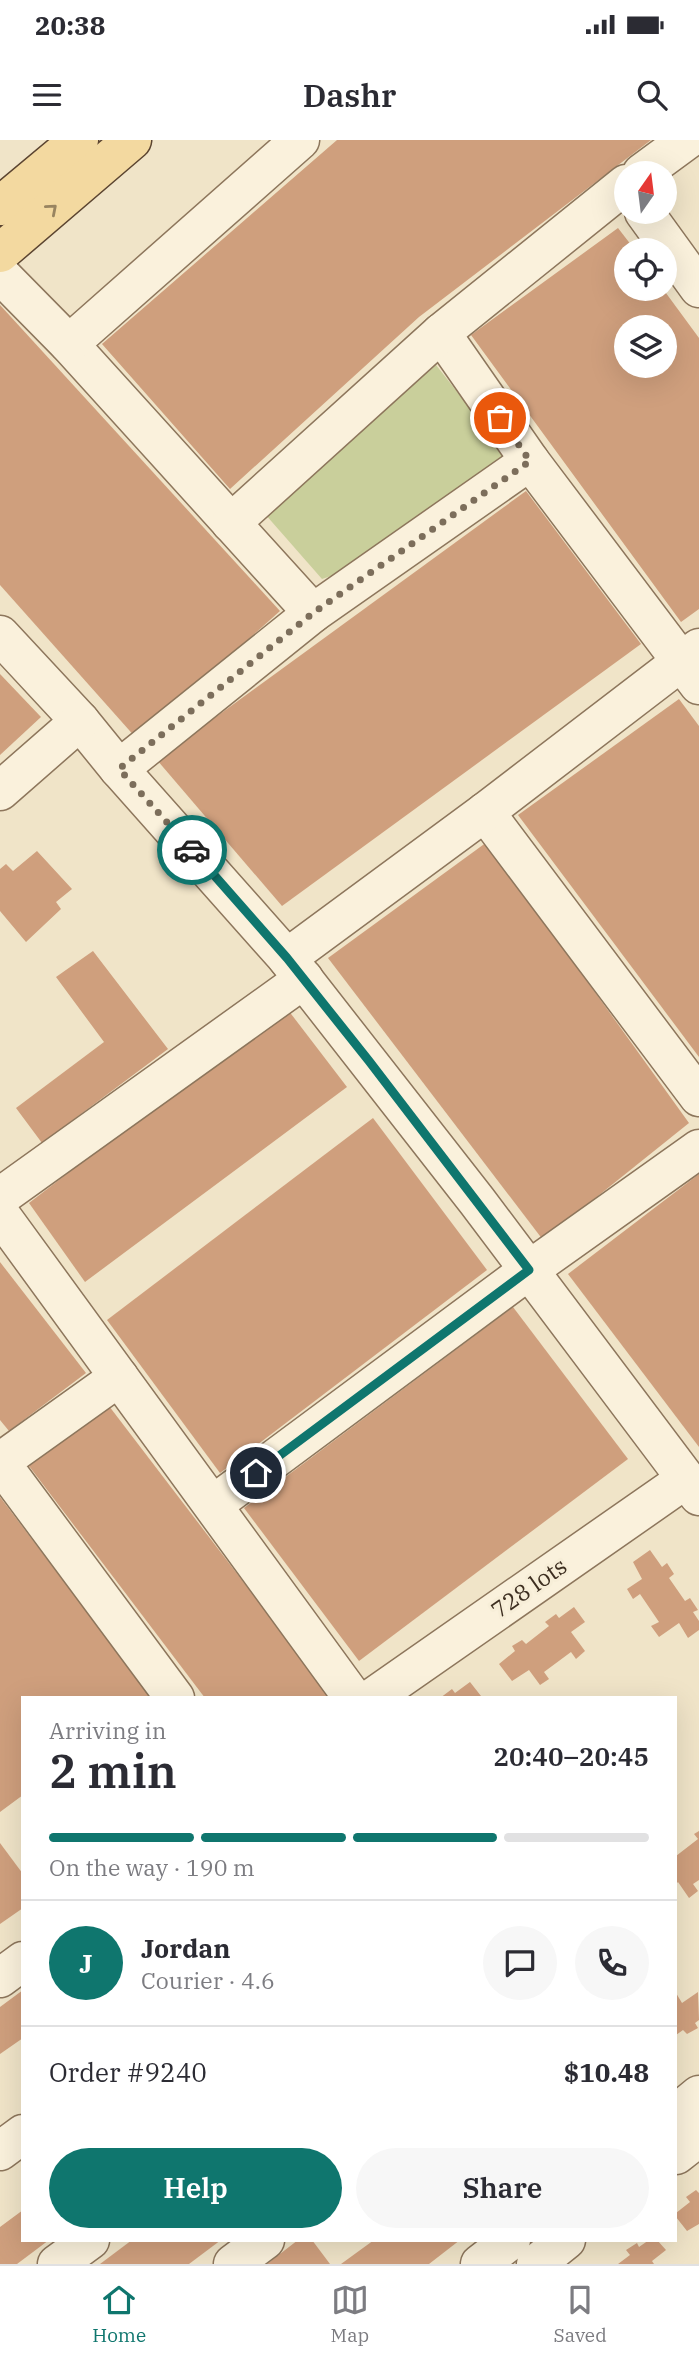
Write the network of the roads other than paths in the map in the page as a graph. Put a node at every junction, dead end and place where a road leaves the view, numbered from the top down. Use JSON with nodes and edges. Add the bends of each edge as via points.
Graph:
{"nodes":[{"id":1,"x":79,"y":140,"type":"edge"},
{"id":2,"x":132,"y":140,"type":"edge"},
{"id":3,"x":300,"y":140,"type":"edge"},
{"id":4,"x":687,"y":140,"type":"edge"},
{"id":5,"x":664,"y":161,"type":"edge"},
{"id":6,"x":614,"y":203,"type":"edge"},
{"id":7,"x":0,"y":206,"type":"edge"},
{"id":8,"x":656,"y":224,"type":"edge"},
{"id":9,"x":0,"y":253,"type":"edge"},
{"id":10,"x":0,"y":274,"type":"edge"},
{"id":11,"x":699,"y":288,"type":"edge"},
{"id":12,"x":441,"y":333,"type":"junction"},
{"id":13,"x":69,"y":344,"type":"junction"},
{"id":14,"x":530,"y":461,"type":"junction"},
{"id":15,"x":231,"y":523,"type":"junction"},
{"id":16,"x":313,"y":613,"type":"junction"},
{"id":17,"x":0,"y":635,"type":"edge"},
{"id":18,"x":693,"y":665,"type":"edge"},
{"id":19,"x":79,"y":721,"type":"junction"},
{"id":20,"x":119,"y":769,"type":"junction"},
{"id":21,"x":0,"y":791,"type":"edge"},
{"id":22,"x":485,"y":811,"type":"junction"},
{"id":23,"x":295,"y":968,"type":"junction"},
{"id":24,"x":699,"y":1097,"type":"edge"},
{"id":25,"x":699,"y":1149,"type":"edge"},
{"id":26,"x":0,"y":1197,"type":"edge"},
{"id":27,"x":0,"y":1214,"type":"edge"},
{"id":28,"x":529,"y":1270,"type":"junction"},
{"id":29,"x":119,"y":1377,"type":"junction"},
{"id":30,"x":692,"y":1488,"type":"edge"},
{"id":31,"x":214,"y":1504,"type":"junction"},
{"id":32,"x":174,"y":1696,"type":"edge"},
{"id":33,"x":352,"y":1696,"type":"edge"},
{"id":34,"x":375,"y":1696,"type":"edge"},
{"id":35,"x":21,"y":1962,"type":"edge"},
{"id":36,"x":0,"y":1978,"type":"edge"},
{"id":37,"x":699,"y":2095,"type":"edge"},
{"id":38,"x":677,"y":2112,"type":"edge"},
{"id":39,"x":21,"y":2135,"type":"edge"},
{"id":40,"x":699,"y":2137,"type":"edge"},
{"id":41,"x":0,"y":2151,"type":"edge"},
{"id":42,"x":677,"y":2154,"type":"edge"},
{"id":43,"x":87,"y":2242,"type":"edge"},
{"id":44,"x":262,"y":2242,"type":"edge"},
{"id":45,"x":557,"y":2242,"type":"edge"},
{"id":46,"x":510,"y":2252,"type":"edge"},
{"id":47,"x":57,"y":2264,"type":"edge"},
{"id":48,"x":233,"y":2264,"type":"edge"}],
"edges":[{"from":1,"to":7,"type":"main road"},
{"from":9,"to":2,"type":"main road","one_way":true},
{"from":3,"to":13,"type":"street"},
{"from":4,"to":5,"type":"street"},
{"from":6,"to":12,"type":"street"},
{"from":8,"to":11,"type":"street"},
{"from":10,"to":13,"type":"street"},
{"from":12,"to":14,"type":"street"},
{"from":12,"to":15,"type":"street"},
{"from":13,"to":15,"type":"street"},
{"from":14,"to":16,"type":"street"},
{"from":14,"to":18,"type":"street"},
{"from":15,"to":16,"type":"street"},
{"from":16,"to":20,"type":"street"},
{"from":17,"to":19,"type":"street"},
{"from":18,"to":22,"type":"street"},
{"from":19,"to":20,"type":"street"},
{"from":19,"to":21,"type":"street"},
{"from":20,"to":23,"type":"street"},
{"from":22,"to":23,"type":"street"},
{"from":22,"to":24,"type":"street"},
{"from":23,"to":26,"type":"street"},
{"from":23,"to":28,"type":"street"},
{"from":25,"to":28,"type":"street"},
{"from":27,"to":29,"type":"street"},
{"from":28,"to":30,"type":"street"},
{"from":28,"to":31,"type":"street"},
{"from":29,"to":31,"type":"street"},
{"from":29,"to":32,"type":"street","via":[[0,1462]]},
{"from":30,"to":34,"type":"street","name":"728 lots"},
{"from":31,"to":33,"type":"street"},
{"from":35,"to":36,"type":"street"},
{"from":37,"to":38,"type":"street"},
{"from":39,"to":41,"type":"street"},
{"from":40,"to":42,"type":"street"},
{"from":43,"to":47,"type":"street"},
{"from":44,"to":48,"type":"street"},
{"from":45,"to":46,"type":"street"}]}
